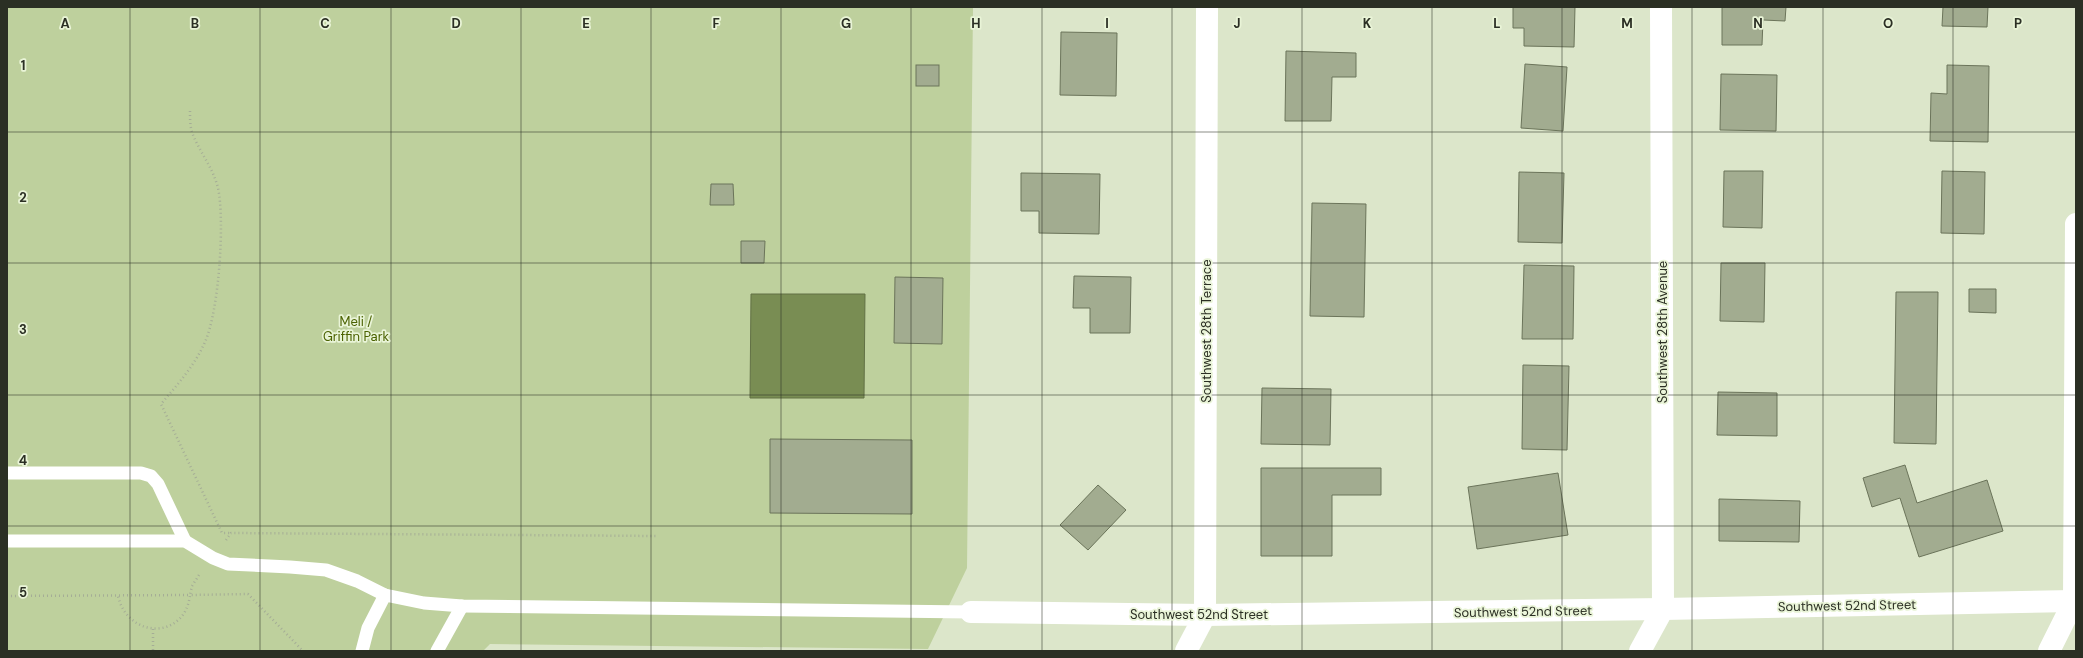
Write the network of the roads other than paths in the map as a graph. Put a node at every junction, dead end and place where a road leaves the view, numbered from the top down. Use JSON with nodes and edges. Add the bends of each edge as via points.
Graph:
{"nodes":[{"id":1,"x":1207,"y":7,"type":"edge"},
{"id":2,"x":1661,"y":7,"type":"edge"},
{"id":3,"x":2076,"y":224,"type":"edge"},
{"id":4,"x":7,"y":473,"type":"edge"},
{"id":5,"x":7,"y":541,"type":"edge"},
{"id":6,"x":185,"y":542,"type":"junction"},
{"id":7,"x":385,"y":595,"type":"junction"},
{"id":8,"x":2074,"y":601,"type":"junction"},
{"id":9,"x":462,"y":606,"type":"junction"},
{"id":10,"x":1663,"y":609,"type":"junction"},
{"id":11,"x":971,"y":612,"type":"joint"},
{"id":12,"x":1205,"y":615,"type":"junction"},
{"id":13,"x":362,"y":651,"type":"edge"},
{"id":14,"x":437,"y":651,"type":"edge"},
{"id":15,"x":1186,"y":651,"type":"edge"},
{"id":16,"x":1640,"y":651,"type":"edge"},
{"id":17,"x":2049,"y":651,"type":"edge"}],
"edges":[{"from":1,"to":12,"type":"street","name":"Southwest 28th Terrace"},
{"from":2,"to":10,"type":"street","name":"Southwest 28th Avenue"},
{"from":3,"to":8,"type":"street"},
{"from":4,"to":6,"type":"lane","via":[[141,473],[152,476]]},
{"from":5,"to":6,"type":"lane"},
{"from":6,"to":7,"type":"lane","via":[[228,564],[326,570]]},
{"from":7,"to":9,"type":"lane","via":[[424,603]]},
{"from":7,"to":13,"type":"lane","via":[[368,628]]},
{"from":8,"to":10,"type":"street","name":"Southwest 52nd Street"},
{"from":8,"to":17,"type":"street"},
{"from":9,"to":11,"type":"lane"},
{"from":9,"to":14,"type":"lane"},
{"from":10,"to":12,"type":"street","name":"Southwest 52nd Street"},
{"from":10,"to":16,"type":"street","name":"Southwest 28th Avenue"},
{"from":11,"to":12,"type":"street","name":"Southwest 52nd Street"},
{"from":12,"to":15,"type":"street","name":"Southwest 28th Terrace"}]}
